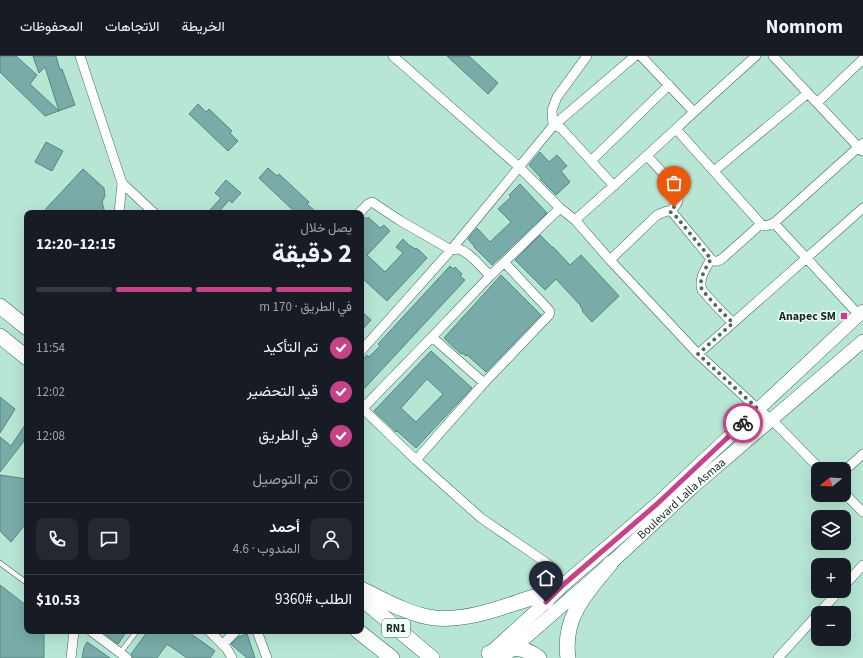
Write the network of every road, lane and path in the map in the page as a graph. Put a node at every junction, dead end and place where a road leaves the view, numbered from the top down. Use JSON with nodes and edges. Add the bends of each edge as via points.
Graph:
{"nodes":[{"id":1,"x":80,"y":56,"type":"edge"},
{"id":2,"x":393,"y":56,"type":"edge"},
{"id":3,"x":587,"y":56,"type":"edge"},
{"id":4,"x":635,"y":56,"type":"edge"},
{"id":5,"x":641,"y":56,"type":"edge"},
{"id":6,"x":756,"y":56,"type":"edge"},
{"id":7,"x":773,"y":56,"type":"edge"},
{"id":8,"x":863,"y":59,"type":"edge"},
{"id":9,"x":669,"y":86,"type":"junction"},
{"id":10,"x":808,"y":93,"type":"junction"},
{"id":11,"x":817,"y":103,"type":"junction"},
{"id":12,"x":694,"y":112,"type":"junction"},
{"id":13,"x":553,"y":126,"type":"junction"},
{"id":14,"x":676,"y":129,"type":"junction"},
{"id":15,"x":862,"y":148,"type":"edge"},
{"id":16,"x":647,"y":156,"type":"junction"},
{"id":17,"x":591,"y":161,"type":"junction"},
{"id":18,"x":519,"y":167,"type":"junction"},
{"id":19,"x":714,"y":171,"type":"junction"},
{"id":20,"x":122,"y":184,"type":"junction"},
{"id":21,"x":614,"y":186,"type":"junction"},
{"id":22,"x":560,"y":208,"type":"junction"},
{"id":23,"x":863,"y":208,"type":"edge"},
{"id":24,"x":119,"y":210,"type":"edge"},
{"id":25,"x":151,"y":210,"type":"edge"},
{"id":26,"x":362,"y":210,"type":"edge"},
{"id":27,"x":670,"y":212,"type":"junction"},
{"id":28,"x":575,"y":220,"type":"junction"},
{"id":29,"x":774,"y":223,"type":"junction"},
{"id":30,"x":761,"y":224,"type":"junction"},
{"id":31,"x":451,"y":250,"type":"junction"},
{"id":32,"x":806,"y":258,"type":"junction"},
{"id":33,"x":711,"y":259,"type":"junction"},
{"id":34,"x":610,"y":260,"type":"junction"},
{"id":35,"x":504,"y":262,"type":"junction"},
{"id":36,"x":490,"y":276,"type":"junction"},
{"id":37,"x":0,"y":306,"type":"edge"},
{"id":38,"x":861,"y":313,"type":"edge"},
{"id":39,"x":733,"y":323,"type":"junction"},
{"id":40,"x":24,"y":326,"type":"edge"},
{"id":41,"x":0,"y":336,"type":"edge"},
{"id":42,"x":432,"y":337,"type":"junction"},
{"id":43,"x":863,"y":341,"type":"edge"},
{"id":44,"x":364,"y":348,"type":"edge"},
{"id":45,"x":698,"y":354,"type":"junction"},
{"id":46,"x":24,"y":356,"type":"edge"},
{"id":47,"x":484,"y":383,"type":"junction"},
{"id":48,"x":364,"y":406,"type":"edge"},
{"id":49,"x":758,"y":409,"type":"junction"},
{"id":50,"x":364,"y":410,"type":"edge"},
{"id":51,"x":772,"y":420,"type":"junction"},
{"id":52,"x":863,"y":454,"type":"edge"},
{"id":53,"x":416,"y":460,"type":"junction"},
{"id":54,"x":813,"y":462,"type":"edge"},
{"id":55,"x":851,"y":465,"type":"edge"},
{"id":56,"x":851,"y":500,"type":"edge"},
{"id":57,"x":863,"y":512,"type":"edge"},
{"id":58,"x":0,"y":563,"type":"edge"},
{"id":59,"x":611,"y":563,"type":"junction"},
{"id":60,"x":863,"y":565,"type":"edge"},
{"id":61,"x":851,"y":578,"type":"edge"},
{"id":62,"x":24,"y":581,"type":"edge"},
{"id":63,"x":563,"y":585,"type":"junction"},
{"id":64,"x":364,"y":590,"type":"edge"},
{"id":65,"x":833,"y":598,"type":"edge"},
{"id":66,"x":364,"y":601,"type":"edge"},
{"id":67,"x":551,"y":606,"type":"junction"},
{"id":68,"x":825,"y":606,"type":"edge"},
{"id":69,"x":811,"y":622,"type":"edge"},
{"id":70,"x":74,"y":634,"type":"edge"},
{"id":71,"x":95,"y":634,"type":"edge"},
{"id":72,"x":135,"y":634,"type":"edge"},
{"id":73,"x":212,"y":634,"type":"edge"},
{"id":74,"x":233,"y":634,"type":"edge"},
{"id":75,"x":258,"y":634,"type":"edge"},
{"id":76,"x":353,"y":634,"type":"edge"},
{"id":77,"x":362,"y":634,"type":"edge"},
{"id":78,"x":223,"y":644,"type":"junction"},
{"id":79,"x":497,"y":654,"type":"edge"},
{"id":80,"x":123,"y":655,"type":"edge"},
{"id":81,"x":71,"y":658,"type":"edge"},
{"id":82,"x":232,"y":658,"type":"edge"},
{"id":83,"x":267,"y":658,"type":"edge"},
{"id":84,"x":376,"y":658,"type":"edge"},
{"id":85,"x":392,"y":658,"type":"edge"},
{"id":86,"x":432,"y":658,"type":"edge"},
{"id":87,"x":539,"y":658,"type":"edge"},
{"id":88,"x":568,"y":658,"type":"edge"},
{"id":89,"x":778,"y":658,"type":"edge"}],
"edges":[{"from":1,"to":20,"type":"street"},
{"from":2,"to":18,"type":"street"},
{"from":3,"to":13,"type":"street","via":[[557,97],[552,110]]},
{"from":4,"to":13,"type":"street"},
{"from":5,"to":9,"type":"street"},
{"from":6,"to":12,"type":"street"},
{"from":7,"to":10,"type":"street"},
{"from":8,"to":11,"type":"street"},
{"from":9,"to":12,"type":"street"},
{"from":9,"to":17,"type":"street"},
{"from":10,"to":11,"type":"street"},
{"from":10,"to":19,"type":"street"},
{"from":11,"to":15,"type":"street"},
{"from":12,"to":14,"type":"street"},
{"from":13,"to":17,"type":"street","via":[[561,128]]},
{"from":13,"to":18,"type":"street"},
{"from":14,"to":16,"type":"street"},
{"from":14,"to":19,"type":"street"},
{"from":15,"to":29,"type":"street"},
{"from":16,"to":21,"type":"street"},
{"from":16,"to":27,"type":"street","via":[[676,190],[678,201]]},
{"from":17,"to":21,"type":"street"},
{"from":18,"to":22,"type":"street"},
{"from":18,"to":31,"type":"street"},
{"from":19,"to":30,"type":"street"},
{"from":20,"to":24,"type":"street"},
{"from":20,"to":25,"type":"street"},
{"from":21,"to":28,"type":"street"},
{"from":22,"to":28,"type":"street"},
{"from":22,"to":35,"type":"street"},
{"from":23,"to":32,"type":"street"},
{"from":26,"to":31,"type":"street","via":[[372,202]]},
{"from":27,"to":33,"type":"street"},
{"from":27,"to":34,"type":"street","via":[[653,218]]},
{"from":28,"to":34,"type":"street"},
{"from":29,"to":30,"type":"street","via":[[766,226]]},
{"from":29,"to":32,"type":"street"},
{"from":30,"to":33,"type":"street","via":[[720,260],[716,262]]},
{"from":31,"to":36,"type":"street","via":[[458,249],[464,252]]},
{"from":31,"to":44,"type":"street"},
{"from":32,"to":38,"type":"street"},
{"from":32,"to":39,"type":"street"},
{"from":33,"to":39,"type":"street","via":[[701,277],[700,286]]},
{"from":34,"to":45,"type":"street"},
{"from":35,"to":36,"type":"street"},
{"from":35,"to":47,"type":"street","via":[[550,312]]},
{"from":36,"to":42,"type":"street"},
{"from":37,"to":40,"type":"highway"},
{"from":38,"to":49,"type":"main road","name":"Boulevard Lalla Asmaa"},
{"from":39,"to":45,"type":"street"},
{"from":41,"to":46,"type":"highway"},
{"from":42,"to":47,"type":"street"},
{"from":42,"to":48,"type":"street"},
{"from":43,"to":51,"type":"main road","name":"Boulevard Lalla Asmaa"},
{"from":45,"to":49,"type":"street"},
{"from":47,"to":53,"type":"street"},
{"from":49,"to":51,"type":"street"},
{"from":49,"to":63,"type":"main road","name":"Boulevard Lalla Asmaa","via":[[657,504]]},
{"from":50,"to":53,"type":"street"},
{"from":51,"to":54,"type":"street"},
{"from":51,"to":59,"type":"main road","name":"Boulevard Lalla Asmaa","via":[[694,486]]},
{"from":52,"to":55,"type":"street"},
{"from":53,"to":63,"type":"street","via":[[481,518],[548,564]]},
{"from":56,"to":57,"type":"street"},
{"from":58,"to":62,"type":"lane"},
{"from":59,"to":67,"type":"main road","name":"Boulevard Lalla Asmaa"},
{"from":59,"to":88,"type":"highway","via":[[576,607],[569,629]]},
{"from":60,"to":61,"type":"street"},
{"from":63,"to":67,"type":"main road","name":"Boulevard Lalla Asmaa"},
{"from":64,"to":67,"type":"highway","via":[[407,610],[435,618],[470,616],[534,597],[540,597]]},
{"from":65,"to":68,"type":"street"},
{"from":66,"to":86,"type":"highway","number":"RN1"},
{"from":67,"to":79,"type":"main road","name":"Boulevard Lalla Asmaa"},
{"from":67,"to":79,"type":"main road","name":"Boulevard Lalla Asmaa"},
{"from":69,"to":89,"type":"street"},
{"from":70,"to":81,"type":"street"},
{"from":71,"to":80,"type":"street"},
{"from":72,"to":80,"type":"lane"},
{"from":73,"to":78,"type":"street"},
{"from":74,"to":78,"type":"street"},
{"from":75,"to":83,"type":"street"},
{"from":76,"to":84,"type":"highway"},
{"from":77,"to":85,"type":"highway","number":"RN1"},
{"from":78,"to":82,"type":"street"},
{"from":79,"to":87,"type":"highway","via":[[527,651]]}]}
